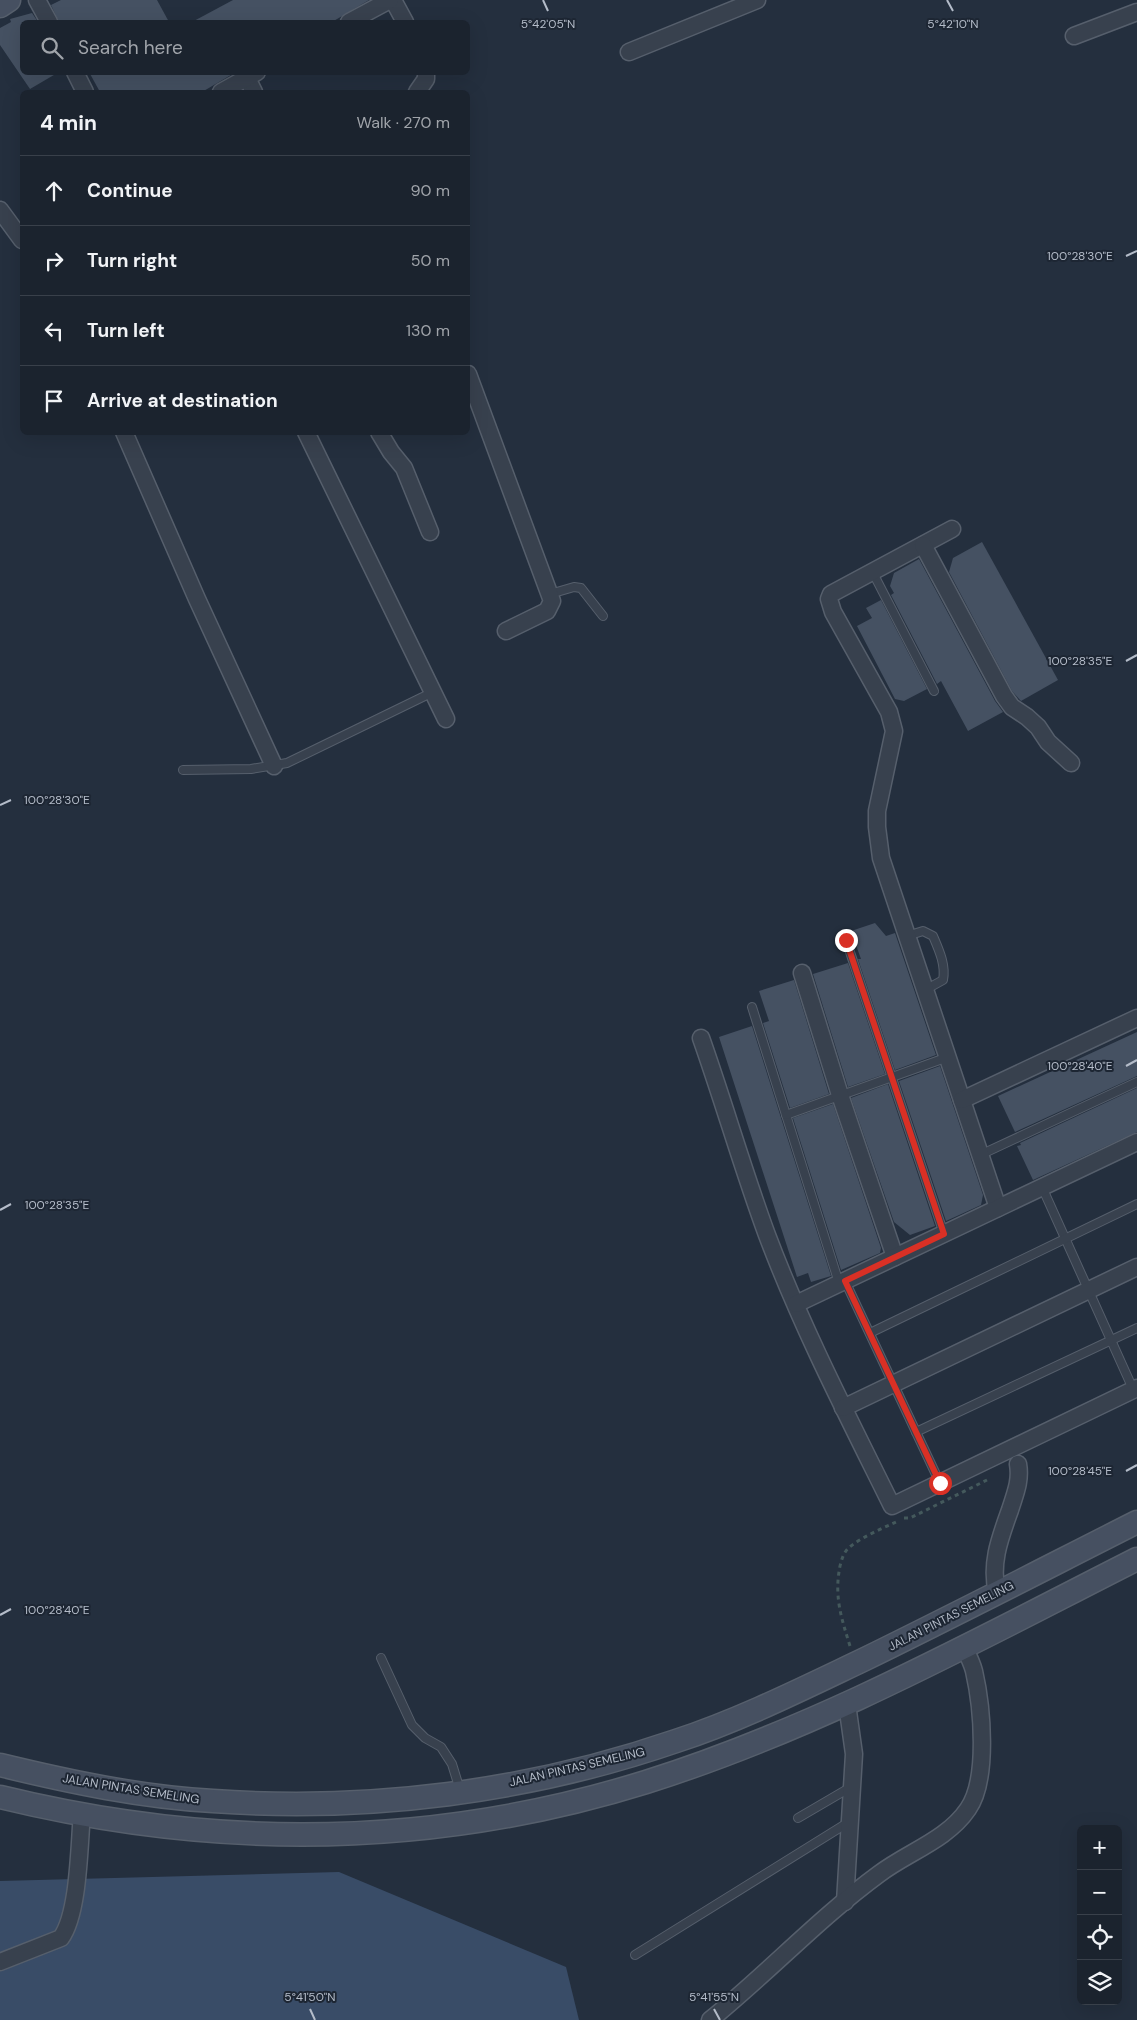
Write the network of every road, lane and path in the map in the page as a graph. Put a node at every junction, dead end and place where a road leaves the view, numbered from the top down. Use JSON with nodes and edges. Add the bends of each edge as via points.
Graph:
{"nodes":[{"id":1,"x":9,"y":0,"type":"edge"},
{"id":2,"x":37,"y":0,"type":"edge"},
{"id":3,"x":392,"y":0,"type":"edge"},
{"id":4,"x":757,"y":0,"type":"edge"},
{"id":5,"x":1135,"y":0,"type":"edge"},
{"id":6,"x":1137,"y":5,"type":"edge"},
{"id":7,"x":0,"y":6,"type":"edge"},
{"id":8,"x":1137,"y":12,"type":"edge"},
{"id":9,"x":48,"y":20,"type":"edge"},
{"id":10,"x":353,"y":20,"type":"edge"},
{"id":11,"x":403,"y":20,"type":"edge"},
{"id":12,"x":1074,"y":36,"type":"dead end"},
{"id":13,"x":629,"y":52,"type":"dead end"},
{"id":14,"x":76,"y":75,"type":"edge"},
{"id":15,"x":426,"y":75,"type":"edge"},
{"id":16,"x":253,"y":81,"type":"edge"},
{"id":17,"x":84,"y":90,"type":"edge"},
{"id":18,"x":226,"y":90,"type":"edge"},
{"id":19,"x":418,"y":90,"type":"edge"},
{"id":20,"x":0,"y":210,"type":"edge"},
{"id":21,"x":20,"y":237,"type":"edge"},
{"id":22,"x":470,"y":379,"type":"edge"},
{"id":23,"x":125,"y":435,"type":"edge"},
{"id":24,"x":307,"y":435,"type":"edge"},
{"id":25,"x":381,"y":435,"type":"edge"},
{"id":26,"x":952,"y":529,"type":"dead end"},
{"id":27,"x":430,"y":532,"type":"dead end"},
{"id":28,"x":923,"y":545,"type":"junction"},
{"id":29,"x":872,"y":571,"type":"junction"},
{"id":30,"x":550,"y":594,"type":"junction"},
{"id":31,"x":603,"y":616,"type":"dead end"},
{"id":32,"x":506,"y":631,"type":"dead end"},
{"id":33,"x":934,"y":691,"type":"dead end"},
{"id":34,"x":432,"y":692,"type":"junction"},
{"id":35,"x":446,"y":719,"type":"dead end"},
{"id":36,"x":1071,"y":763,"type":"dead end"},
{"id":37,"x":274,"y":766,"type":"junction"},
{"id":38,"x":183,"y":770,"type":"dead end"},
{"id":39,"x":907,"y":936,"type":"junction"},
{"id":40,"x":846,"y":940,"type":"dead end"},
{"id":41,"x":802,"y":973,"type":"dead end"},
{"id":42,"x":925,"y":990,"type":"junction"},
{"id":43,"x":752,"y":1007,"type":"dead end"},
{"id":44,"x":1137,"y":1018,"type":"edge"},
{"id":45,"x":701,"y":1038,"type":"dead end"},
{"id":46,"x":948,"y":1056,"type":"junction"},
{"id":47,"x":891,"y":1077,"type":"junction"},
{"id":48,"x":1137,"y":1082,"type":"edge"},
{"id":49,"x":840,"y":1094,"type":"junction"},
{"id":50,"x":962,"y":1100,"type":"junction"},
{"id":51,"x":786,"y":1115,"type":"junction"},
{"id":52,"x":1137,"y":1142,"type":"edge"},
{"id":53,"x":980,"y":1155,"type":"junction"},
{"id":54,"x":1042,"y":1187,"type":"junction"},
{"id":55,"x":1137,"y":1204,"type":"edge"},
{"id":56,"x":998,"y":1208,"type":"junction"},
{"id":57,"x":944,"y":1234,"type":"junction"},
{"id":58,"x":1064,"y":1239,"type":"junction"},
{"id":59,"x":895,"y":1257,"type":"junction"},
{"id":60,"x":1137,"y":1267,"type":"edge"},
{"id":61,"x":842,"y":1282,"type":"junction"},
{"id":62,"x":1087,"y":1291,"type":"junction"},
{"id":63,"x":796,"y":1304,"type":"junction"},
{"id":64,"x":1137,"y":1328,"type":"edge"},
{"id":65,"x":870,"y":1333,"type":"junction"},
{"id":66,"x":1111,"y":1341,"type":"junction"},
{"id":67,"x":893,"y":1384,"type":"junction"},
{"id":68,"x":1135,"y":1388,"type":"edge"},
{"id":69,"x":843,"y":1408,"type":"junction"},
{"id":70,"x":916,"y":1432,"type":"junction"},
{"id":71,"x":1018,"y":1464,"type":"dead end"},
{"id":72,"x":940,"y":1483,"type":"junction"},
{"id":73,"x":903,"y":1519,"type":"dead end"},
{"id":74,"x":1137,"y":1522,"type":"edge"},
{"id":75,"x":1137,"y":1559,"type":"edge"},
{"id":76,"x":997,"y":1593,"type":"junction"},
{"id":77,"x":964,"y":1646,"type":"junction"},
{"id":78,"x":381,"y":1658,"type":"dead end"},
{"id":79,"x":857,"y":1663,"type":"junction"},
{"id":80,"x":846,"y":1704,"type":"junction"},
{"id":81,"x":0,"y":1765,"type":"edge"},
{"id":82,"x":853,"y":1786,"type":"junction"},
{"id":83,"x":460,"y":1792,"type":"junction"},
{"id":84,"x":0,"y":1796,"type":"edge"},
{"id":85,"x":82,"y":1813,"type":"junction"},
{"id":86,"x":798,"y":1818,"type":"dead end"},
{"id":87,"x":849,"y":1822,"type":"junction"},
{"id":88,"x":845,"y":1902,"type":"junction"},
{"id":89,"x":635,"y":1955,"type":"dead end"},
{"id":90,"x":0,"y":1962,"type":"edge"},
{"id":91,"x":710,"y":2020,"type":"edge"}],
"edges":[{"from":1,"to":7,"type":"main road"},
{"from":2,"to":9,"type":"street"},
{"from":3,"to":10,"type":"street"},
{"from":3,"to":11,"type":"street"},
{"from":4,"to":13,"type":"street"},
{"from":5,"to":6,"type":"street"},
{"from":8,"to":12,"type":"street"},
{"from":14,"to":17,"type":"street"},
{"from":15,"to":19,"type":"street"},
{"from":16,"to":18,"type":"street"},
{"from":20,"to":21,"type":"street"},
{"from":22,"to":30,"type":"street"},
{"from":23,"to":37,"type":"street"},
{"from":24,"to":34,"type":"street"},
{"from":25,"to":27,"type":"street","via":[[404,468]]},
{"from":26,"to":28,"type":"street"},
{"from":28,"to":29,"type":"street"},
{"from":28,"to":36,"type":"street","via":[[1004,696]]},
{"from":29,"to":33,"type":"lane"},
{"from":29,"to":39,"type":"street","via":[[831,594],[829,599],[893,722],[877,827],[881,858]]},
{"from":30,"to":31,"type":"lane","via":[[581,588]]},
{"from":30,"to":32,"type":"street","via":[[552,601],[546,611]]},
{"from":34,"to":35,"type":"street"},
{"from":34,"to":37,"type":"lane","via":[[288,763]]},
{"from":37,"to":38,"type":"lane"},
{"from":39,"to":42,"type":"street"},
{"from":39,"to":42,"type":"lane","via":[[923,931],[933,936],[939,950],[945,971],[943,980]]},
{"from":40,"to":47,"type":"lane"},
{"from":41,"to":49,"type":"street"},
{"from":42,"to":46,"type":"street"},
{"from":43,"to":51,"type":"lane"},
{"from":44,"to":50,"type":"street"},
{"from":45,"to":63,"type":"street","via":[[767,1234]]},
{"from":46,"to":47,"type":"lane"},
{"from":46,"to":50,"type":"street"},
{"from":47,"to":49,"type":"lane"},
{"from":47,"to":57,"type":"lane"},
{"from":48,"to":53,"type":"lane"},
{"from":49,"to":51,"type":"lane"},
{"from":49,"to":59,"type":"street"},
{"from":50,"to":53,"type":"street"},
{"from":51,"to":61,"type":"lane"},
{"from":52,"to":54,"type":"street"},
{"from":53,"to":56,"type":"street"},
{"from":54,"to":56,"type":"street"},
{"from":54,"to":58,"type":"lane"},
{"from":55,"to":58,"type":"lane"},
{"from":56,"to":57,"type":"street"},
{"from":57,"to":59,"type":"street"},
{"from":58,"to":62,"type":"lane"},
{"from":58,"to":65,"type":"lane"},
{"from":59,"to":61,"type":"street"},
{"from":60,"to":62,"type":"street"},
{"from":61,"to":63,"type":"street"},
{"from":61,"to":65,"type":"lane"},
{"from":62,"to":66,"type":"lane"},
{"from":62,"to":67,"type":"street"},
{"from":63,"to":69,"type":"street"},
{"from":64,"to":66,"type":"lane"},
{"from":65,"to":67,"type":"lane"},
{"from":66,"to":68,"type":"lane"},
{"from":66,"to":70,"type":"lane"},
{"from":67,"to":69,"type":"street"},
{"from":67,"to":70,"type":"lane"},
{"from":68,"to":72,"type":"street"},
{"from":69,"to":72,"type":"street","via":[[892,1506]]},
{"from":70,"to":72,"type":"lane"},
{"from":71,"to":76,"type":"street","via":[[1018,1486],[998,1545],[994,1568]]},
{"from":73,"to":79,"type":"path","via":[[850,1546],[842,1556],[836,1583],[838,1600]]},
{"from":74,"to":76,"type":"main road","name":"JALAN PINTAS SEMELING"},
{"from":75,"to":77,"type":"main road"},
{"from":76,"to":79,"type":"main road","name":"JALAN PINTAS SEMELING"},
{"from":77,"to":80,"type":"main road"},
{"from":77,"to":88,"type":"street","via":[[974,1670],[982,1750],[978,1783],[969,1808],[954,1826],[880,1873]]},
{"from":78,"to":83,"type":"lane","via":[[412,1725],[440,1747],[452,1764]]},
{"from":79,"to":83,"type":"main road","name":"JALAN PINTAS SEMELING","via":[[745,1715],[677,1741],[589,1767]]},
{"from":80,"to":82,"type":"street","via":[[854,1754]]},
{"from":80,"to":85,"type":"main road","via":[[732,1751],[643,1782],[535,1810],[464,1824],[348,1835],[258,1834],[200,1831]]},
{"from":81,"to":83,"type":"main road","name":"JALAN PINTAS SEMELING","via":[[128,1792],[212,1802],[346,1804]]},
{"from":82,"to":86,"type":"lane"},
{"from":82,"to":87,"type":"street"},
{"from":84,"to":85,"type":"main road"},
{"from":85,"to":90,"type":"street","via":[[73,1906],[67,1929],[61,1938]]},
{"from":87,"to":88,"type":"street"},
{"from":87,"to":89,"type":"lane"},
{"from":88,"to":91,"type":"street"}]}
